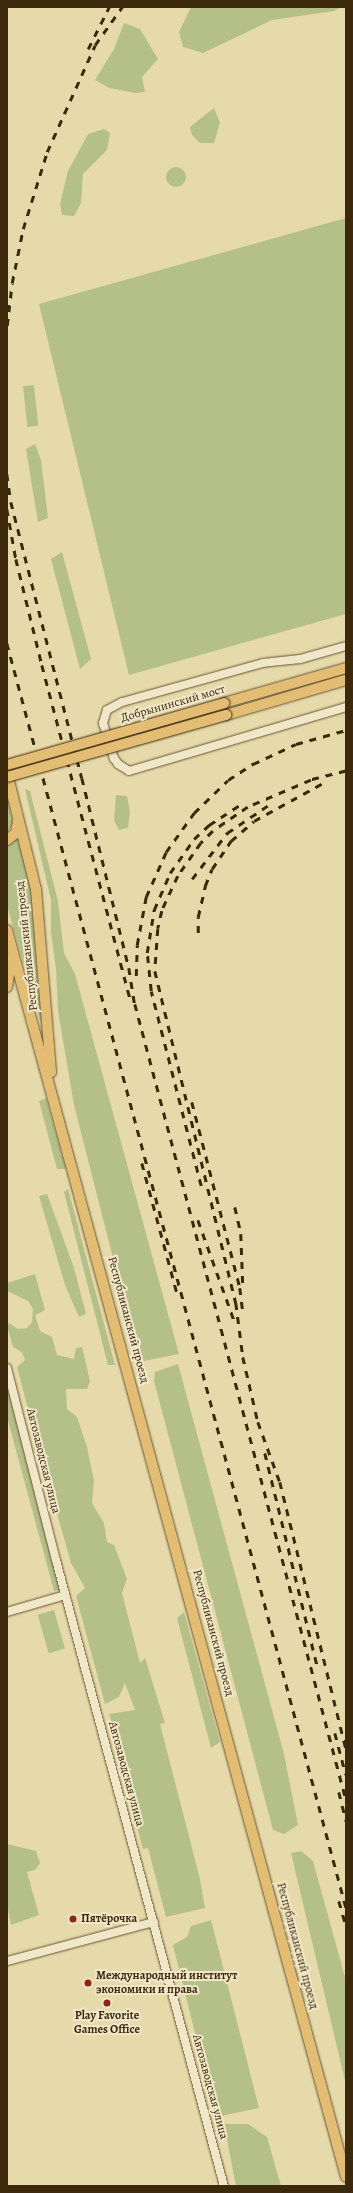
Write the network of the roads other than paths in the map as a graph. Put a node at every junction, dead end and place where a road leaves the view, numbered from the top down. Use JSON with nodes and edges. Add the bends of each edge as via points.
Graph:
{"nodes":[{"id":1,"x":346,"y":646,"type":"edge"},
{"id":2,"x":346,"y":668,"type":"edge"},
{"id":3,"x":346,"y":680,"type":"edge"},
{"id":4,"x":346,"y":707,"type":"edge"},
{"id":5,"x":7,"y":765,"type":"edge"},
{"id":6,"x":7,"y":773,"type":"edge"},
{"id":7,"x":7,"y":777,"type":"edge"},
{"id":8,"x":18,"y":812,"type":"junction"},
{"id":9,"x":7,"y":840,"type":"edge"},
{"id":10,"x":7,"y":930,"type":"edge"},
{"id":11,"x":10,"y":943,"type":"junction"},
{"id":12,"x":7,"y":987,"type":"edge"},
{"id":13,"x":53,"y":1096,"type":"junction"},
{"id":14,"x":7,"y":1368,"type":"edge"},
{"id":15,"x":65,"y":1595,"type":"junction"},
{"id":16,"x":7,"y":1612,"type":"edge"},
{"id":17,"x":154,"y":1922,"type":"junction"},
{"id":18,"x":7,"y":1961,"type":"edge"},
{"id":19,"x":346,"y":2177,"type":"edge"},
{"id":20,"x":224,"y":2186,"type":"edge"}],
"edges":[{"from":1,"to":4,"type":"street","via":[[300,659],[263,663],[122,702],[107,710],[103,723],[114,758],[118,764],[130,771]]},
{"from":2,"to":5,"type":"main road","name":"Добрынинский мост","bridge":true},
{"from":3,"to":7,"type":"main road","name":"Добрынинский мост","bridge":true},
{"from":6,"to":8,"type":"main road","name":"Республиканский проезд"},
{"from":8,"to":9,"type":"main road","via":[[16,833]]},
{"from":8,"to":13,"type":"main road","name":"Республиканский проезд","via":[[38,903]]},
{"from":10,"to":11,"type":"main road","name":"Республиканский проезд"},
{"from":11,"to":12,"type":"main road","via":[[11,969]]},
{"from":11,"to":13,"type":"main road","name":"Республиканский проезд"},
{"from":13,"to":19,"type":"main road","name":"Республиканский проезд"},
{"from":14,"to":15,"type":"street","name":"Автозаводская улица"},
{"from":15,"to":16,"type":"street"},
{"from":15,"to":17,"type":"street","name":"Автозаводская улица"},
{"from":17,"to":18,"type":"street"},
{"from":17,"to":20,"type":"street","name":"Автозаводская улица"}]}
